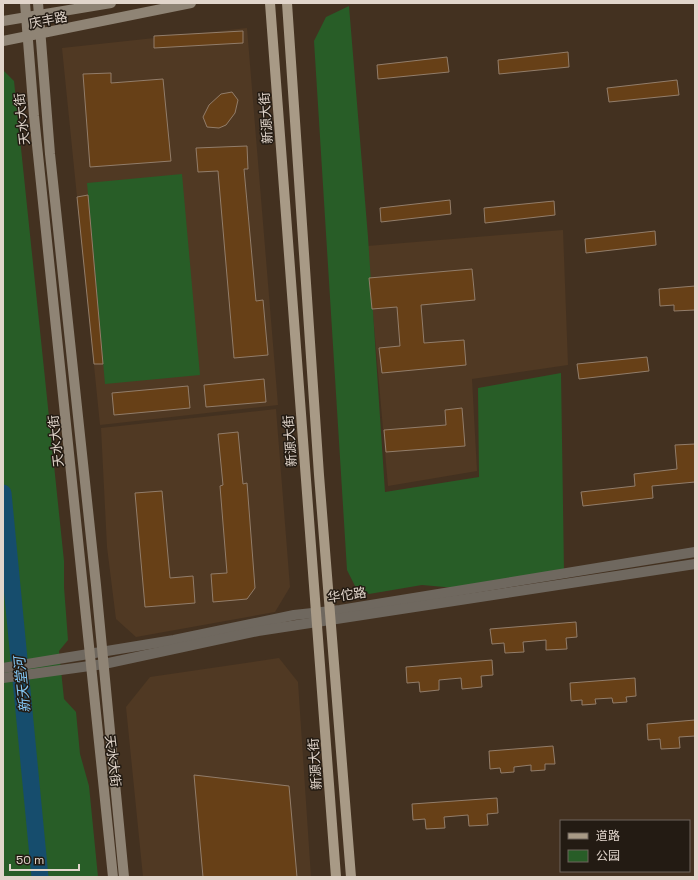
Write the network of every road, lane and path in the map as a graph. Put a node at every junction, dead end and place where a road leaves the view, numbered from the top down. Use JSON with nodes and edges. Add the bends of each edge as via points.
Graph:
{"nodes":[{"id":1,"x":26,"y":3,"type":"edge"},
{"id":2,"x":38,"y":3,"type":"edge"},
{"id":3,"x":111,"y":3,"type":"edge"},
{"id":4,"x":191,"y":3,"type":"edge"},
{"id":5,"x":270,"y":3,"type":"edge"},
{"id":6,"x":287,"y":3,"type":"edge"},
{"id":7,"x":39,"y":15,"type":"junction"},
{"id":8,"x":27,"y":17,"type":"junction"},
{"id":9,"x":3,"y":21,"type":"edge"},
{"id":10,"x":39,"y":34,"type":"junction"},
{"id":11,"x":27,"y":37,"type":"junction"},
{"id":12,"x":3,"y":41,"type":"edge"},
{"id":13,"x":695,"y":552,"type":"edge"},
{"id":14,"x":695,"y":564,"type":"edge"},
{"id":15,"x":330,"y":616,"type":"junction"},
{"id":16,"x":317,"y":618,"type":"junction"},
{"id":17,"x":102,"y":652,"type":"junction"},
{"id":18,"x":89,"y":654,"type":"junction"},
{"id":19,"x":104,"y":664,"type":"junction"},
{"id":20,"x":90,"y":666,"type":"junction"},
{"id":21,"x":3,"y":668,"type":"edge"},
{"id":22,"x":3,"y":678,"type":"edge"},
{"id":23,"x":113,"y":877,"type":"edge"},
{"id":24,"x":124,"y":877,"type":"edge"},
{"id":25,"x":336,"y":877,"type":"edge"},
{"id":26,"x":351,"y":877,"type":"edge"}],
"edges":[{"from":1,"to":8,"type":"main road","name":"天水大街"},
{"from":2,"to":7,"type":"main road","name":"天水大街"},
{"from":3,"to":7,"type":"main road","name":"庆丰路"},
{"from":4,"to":10,"type":"main road","name":"庆丰路"},
{"from":5,"to":16,"type":"main road","name":"新源大街"},
{"from":6,"to":15,"type":"main road","name":"新源大街"},
{"from":7,"to":8,"type":"main road","name":"庆丰路"},
{"from":7,"to":10,"type":"main road","name":"天水大街"},
{"from":8,"to":9,"type":"main road","name":"庆丰路"},
{"from":8,"to":11,"type":"main road","name":"天水大街"},
{"from":10,"to":11,"type":"main road","name":"庆丰路"},
{"from":10,"to":17,"type":"main road","name":"天水大街"},
{"from":11,"to":12,"type":"main road","name":"庆丰路"},
{"from":11,"to":18,"type":"main road","name":"天水大街"},
{"from":13,"to":15,"type":"street","name":"华佗路"},
{"from":14,"to":15,"type":"street","name":"华佗路"},
{"from":15,"to":16,"type":"street","name":"华佗路"},
{"from":15,"to":26,"type":"main road","name":"新源大街"},
{"from":16,"to":17,"type":"street","name":"华佗路","via":[[294,615]]},
{"from":16,"to":19,"type":"street","name":"华佗路"},
{"from":16,"to":25,"type":"main road","name":"新源大街"},
{"from":17,"to":18,"type":"street","name":"华佗路"},
{"from":17,"to":19,"type":"main road","name":"天水大街"},
{"from":18,"to":20,"type":"main road","name":"天水大街"},
{"from":18,"to":21,"type":"street","name":"华佗路"},
{"from":19,"to":20,"type":"street","name":"华佗路"},
{"from":19,"to":24,"type":"main road","name":"天水大街"},
{"from":20,"to":22,"type":"street","name":"华佗路"},
{"from":20,"to":23,"type":"main road","name":"天水大街"}]}
